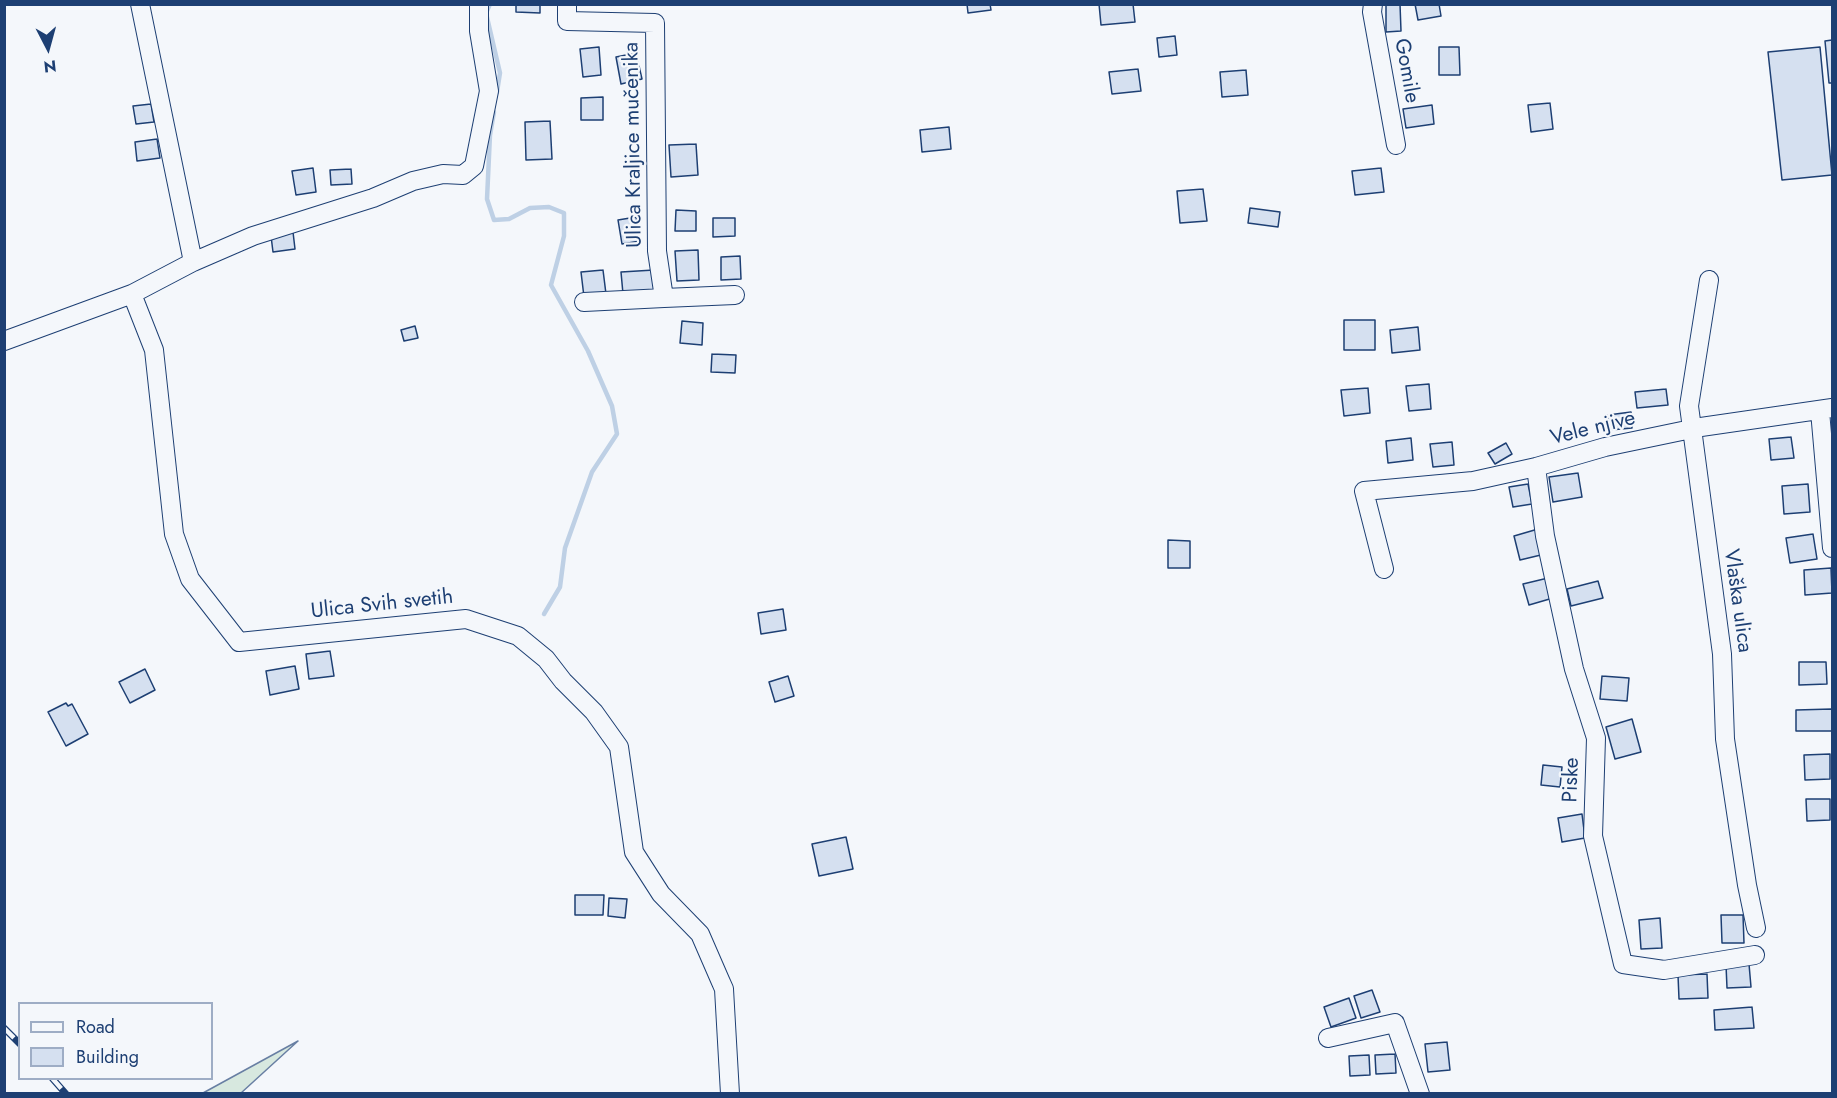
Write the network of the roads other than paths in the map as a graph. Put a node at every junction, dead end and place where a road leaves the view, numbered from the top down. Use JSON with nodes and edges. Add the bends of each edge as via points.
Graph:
{"nodes":[{"id":1,"x":140,"y":4,"type":"edge"},
{"id":2,"x":479,"y":4,"type":"edge"},
{"id":3,"x":567,"y":4,"type":"edge"},
{"id":4,"x":1373,"y":4,"type":"edge"},
{"id":5,"x":1396,"y":145,"type":"dead end"},
{"id":6,"x":193,"y":262,"type":"junction"},
{"id":7,"x":1709,"y":280,"type":"dead end"},
{"id":8,"x":132,"y":294,"type":"junction"},
{"id":9,"x":735,"y":295,"type":"dead end"},
{"id":10,"x":664,"y":298,"type":"junction"},
{"id":11,"x":585,"y":302,"type":"dead end"},
{"id":12,"x":4,"y":341,"type":"edge"},
{"id":13,"x":1826,"y":409,"type":"edge"},
{"id":14,"x":1693,"y":429,"type":"junction"},
{"id":15,"x":1536,"y":466,"type":"junction"},
{"id":16,"x":1833,"y":548,"type":"edge"},
{"id":17,"x":1384,"y":569,"type":"dead end"},
{"id":18,"x":1756,"y":928,"type":"dead end"},
{"id":19,"x":1755,"y":955,"type":"dead end"},
{"id":20,"x":1328,"y":1038,"type":"dead end"},
{"id":21,"x":729,"y":1094,"type":"edge"},
{"id":22,"x":1420,"y":1094,"type":"edge"}],
"edges":[{"from":1,"to":6,"type":"street"},
{"from":2,"to":6,"type":"street","via":[[479,31],[489,91],[474,166],[463,175],[443,174],[412,181],[373,198],[253,236]]},
{"from":3,"to":10,"type":"street","name":"Ulica Kraljice mučenika","via":[[567,21],[655,23],[657,251]]},
{"from":4,"to":5,"type":"street","name":"Gomile"},
{"from":6,"to":8,"type":"street"},
{"from":7,"to":14,"type":"street","name":"Vlaška ulica","via":[[1689,406]]},
{"from":8,"to":12,"type":"street"},
{"from":8,"to":21,"type":"street","name":"Ulica Svih svetih","via":[[154,350],[174,534],[190,579],[239,642],[466,619],[518,636],[546,659],[594,712],[619,747],[634,852],[661,894],[700,934],[724,989]]},
{"from":9,"to":10,"type":"street"},
{"from":10,"to":11,"type":"street"},
{"from":13,"to":14,"type":"street","name":"Vele njive"},
{"from":13,"to":16,"type":"street"},
{"from":14,"to":15,"type":"street","name":"Vele njive"},
{"from":14,"to":18,"type":"street","name":"Vlaška ulica","via":[[1722,654],[1725,739]]},
{"from":15,"to":17,"type":"street","name":"Vele njive","via":[[1473,481],[1364,491]]},
{"from":15,"to":19,"type":"street","name":"Piske","via":[[1547,547],[1574,669],[1596,738],[1593,836],[1623,964],[1664,970]]},
{"from":20,"to":22,"type":"street","via":[[1395,1023]]}]}
